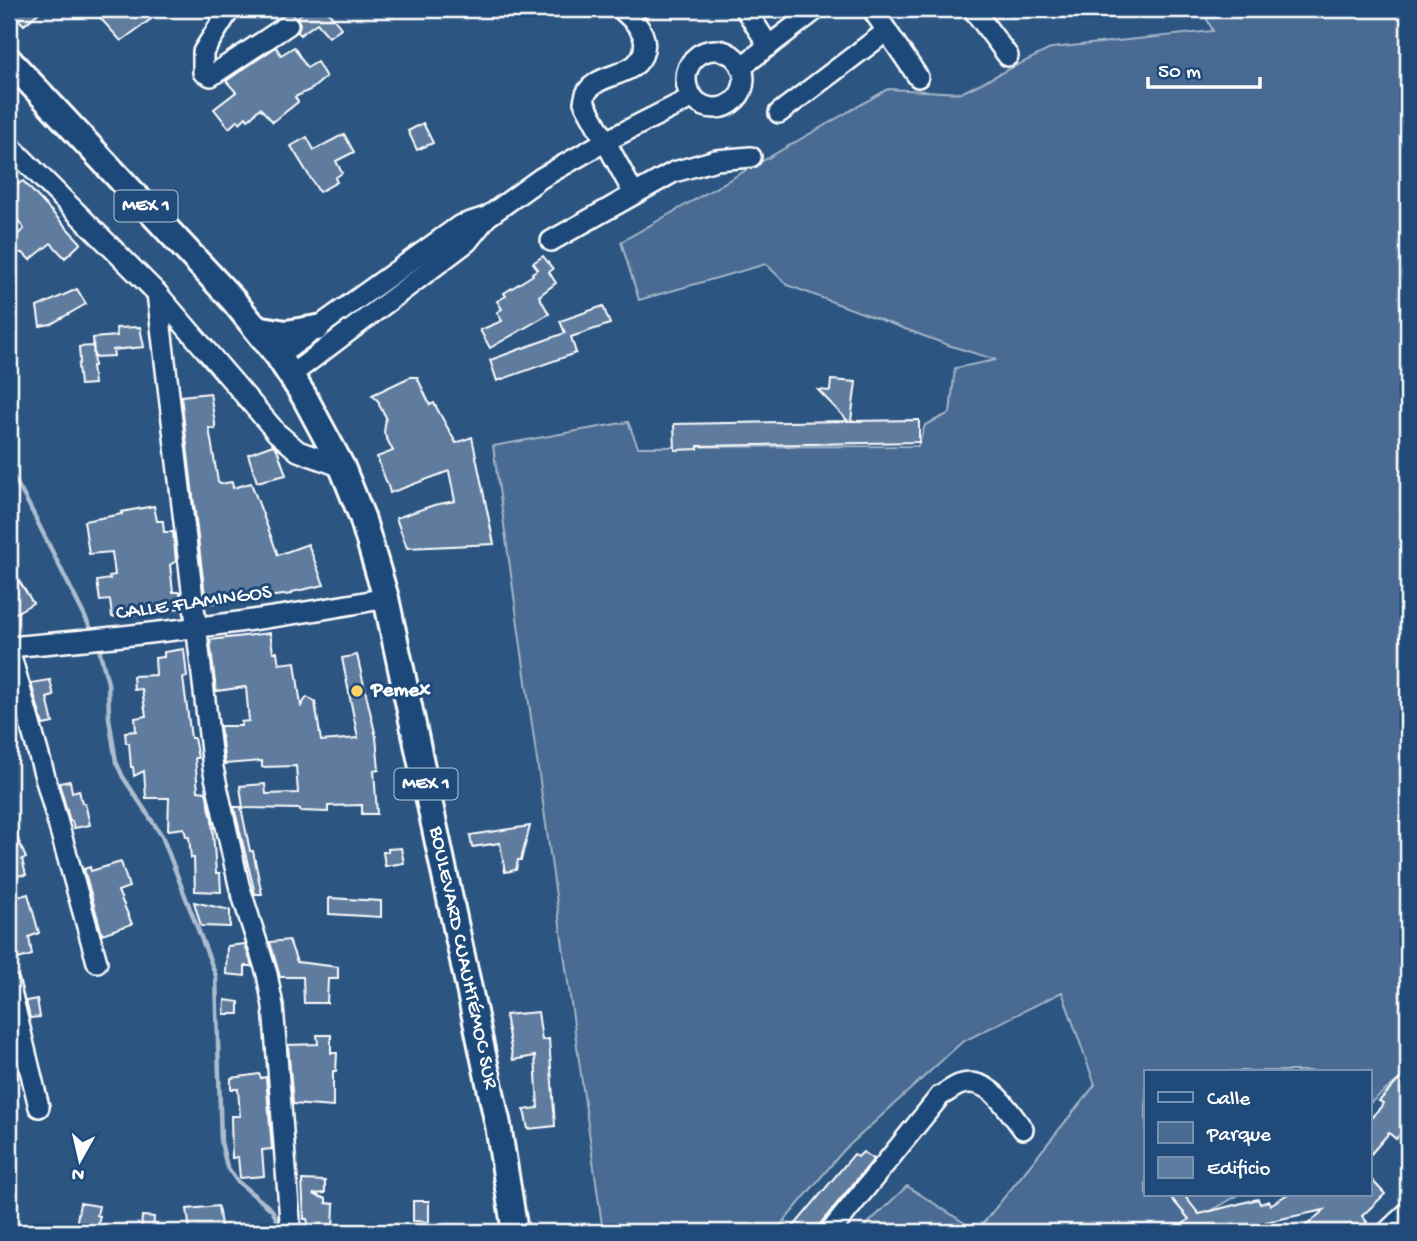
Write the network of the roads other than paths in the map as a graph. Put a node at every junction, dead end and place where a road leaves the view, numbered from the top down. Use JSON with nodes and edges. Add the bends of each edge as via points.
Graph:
{"nodes":[{"id":1,"x":230,"y":9,"type":"edge"},
{"id":2,"x":621,"y":9,"type":"edge"},
{"id":3,"x":745,"y":9,"type":"edge"},
{"id":4,"x":817,"y":9,"type":"edge"},
{"id":5,"x":872,"y":9,"type":"edge"},
{"id":6,"x":973,"y":9,"type":"edge"},
{"id":7,"x":288,"y":25,"type":"dead end"},
{"id":8,"x":887,"y":30,"type":"junction"},
{"id":9,"x":769,"y":46,"type":"junction"},
{"id":10,"x":1007,"y":56,"type":"dead end"},
{"id":11,"x":9,"y":60,"type":"edge"},
{"id":12,"x":741,"y":67,"type":"junction"},
{"id":13,"x":918,"y":77,"type":"dead end"},
{"id":14,"x":693,"y":97,"type":"junction"},
{"id":15,"x":779,"y":113,"type":"dead end"},
{"id":16,"x":604,"y":142,"type":"junction"},
{"id":17,"x":9,"y":145,"type":"edge"},
{"id":18,"x":751,"y":157,"type":"dead end"},
{"id":19,"x":634,"y":194,"type":"junction"},
{"id":20,"x":551,"y":241,"type":"dead end"},
{"id":21,"x":406,"y":276,"type":"junction"},
{"id":22,"x":157,"y":293,"type":"junction"},
{"id":23,"x":256,"y":328,"type":"junction"},
{"id":24,"x":317,"y":328,"type":"junction"},
{"id":25,"x":284,"y":365,"type":"junction"},
{"id":26,"x":342,"y":467,"type":"junction"},
{"id":27,"x":386,"y":598,"type":"junction"},
{"id":28,"x":198,"y":626,"type":"junction"},
{"id":29,"x":9,"y":648,"type":"edge"},
{"id":30,"x":97,"y":962,"type":"dead end"},
{"id":31,"x":9,"y":983,"type":"edge"},
{"id":32,"x":39,"y":1107,"type":"dead end"},
{"id":33,"x":1023,"y":1129,"type":"dead end"},
{"id":34,"x":1408,"y":1212,"type":"edge"},
{"id":35,"x":290,"y":1223,"type":"edge"},
{"id":36,"x":515,"y":1232,"type":"edge"},
{"id":37,"x":830,"y":1232,"type":"edge"},
{"id":38,"x":1387,"y":1232,"type":"edge"}],
"edges":[{"from":1,"to":7,"type":"street","via":[[203,52],[203,72],[211,76]]},
{"from":2,"to":16,"type":"street","via":[[643,33],[645,47],[642,60],[587,92],[584,102]]},
{"from":3,"to":9,"type":"street"},
{"from":4,"to":9,"type":"street"},
{"from":5,"to":8,"type":"street"},
{"from":6,"to":10,"type":"street"},
{"from":8,"to":13,"type":"street"},
{"from":8,"to":15,"type":"street"},
{"from":9,"to":12,"type":"street"},
{"from":11,"to":23,"type":"main road","name":"BOULEVARD CUAUHTÉMOC SUR","number":"MEX 1"},
{"from":12,"to":14,"type":"street","via":[[743,83],[730,103],[714,108]]},
{"from":12,"to":14,"type":"street","via":[[723,51],[699,54],[686,74]]},
{"from":14,"to":16,"type":"street"},
{"from":16,"to":19,"type":"street"},
{"from":16,"to":21,"type":"street","via":[[541,178],[487,217],[459,226]]},
{"from":17,"to":22,"type":"street"},
{"from":18,"to":19,"type":"street","via":[[716,160],[674,172]]},
{"from":19,"to":20,"type":"street"},
{"from":21,"to":24,"type":"street"},
{"from":21,"to":25,"type":"street"},
{"from":22,"to":26,"type":"street","via":[[277,433],[298,451]]},
{"from":22,"to":28,"type":"street"},
{"from":23,"to":24,"type":"main road","via":[[286,333]]},
{"from":23,"to":25,"type":"main road","name":"BOULEVARD CUAUHTÉMOC SUR","number":"MEX 1"},
{"from":24,"to":25,"type":"street"},
{"from":25,"to":26,"type":"main road","name":"BOULEVARD CUAUHTÉMOC SUR","number":"MEX 1"},
{"from":26,"to":27,"type":"main road","name":"BOULEVARD CUAUHTÉMOC SUR","number":"MEX 1"},
{"from":27,"to":28,"type":"street","name":"CALLE FLAMINGOS"},
{"from":27,"to":36,"type":"main road","name":"BOULEVARD CUAUHTÉMOC SUR","number":"MEX 1","via":[[495,1112]]},
{"from":28,"to":29,"type":"street","name":"CALLE FLAMINGOS"},
{"from":28,"to":35,"type":"street","via":[[213,768],[273,1006]]},
{"from":29,"to":30,"type":"street","name":"CALLE FLAMINGOS"},
{"from":31,"to":32,"type":"street"},
{"from":33,"to":37,"type":"street","via":[[982,1084],[962,1084],[940,1096]]},
{"from":34,"to":38,"type":"street"}]}
